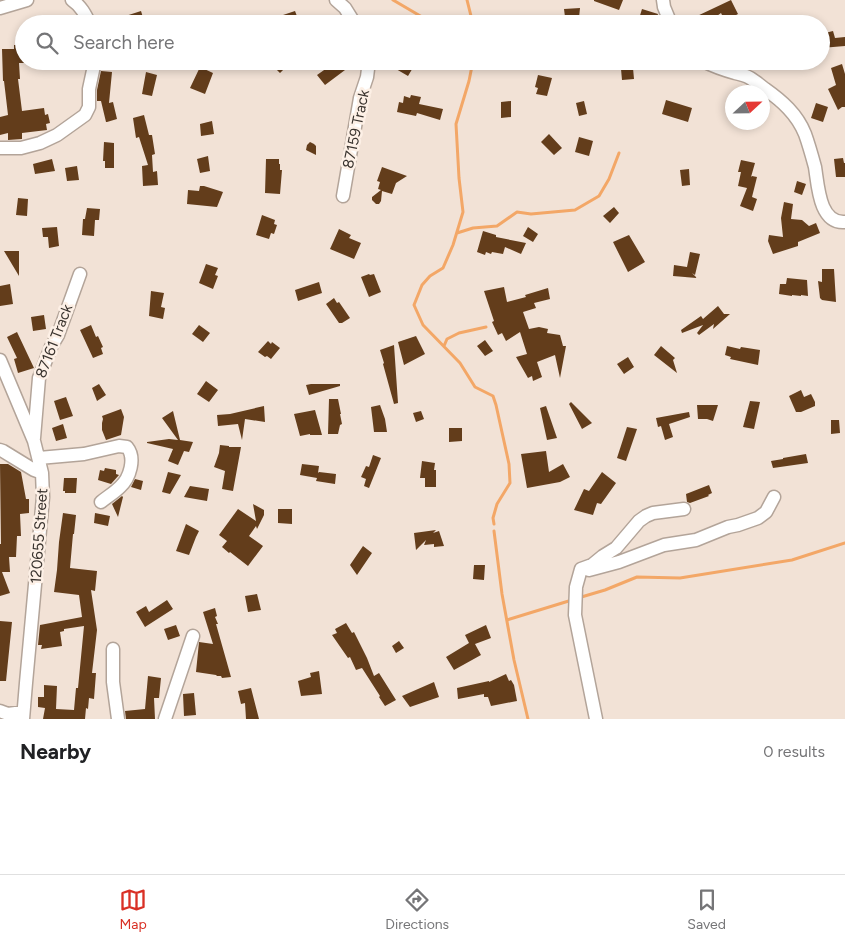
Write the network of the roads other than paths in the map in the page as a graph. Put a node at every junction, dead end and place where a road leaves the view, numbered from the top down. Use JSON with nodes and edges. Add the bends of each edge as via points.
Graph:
{"nodes":[{"id":1,"x":27,"y":0,"type":"edge"},
{"id":2,"x":72,"y":0,"type":"edge"},
{"id":3,"x":336,"y":0,"type":"edge"},
{"id":4,"x":663,"y":0,"type":"edge"},
{"id":5,"x":0,"y":8,"type":"edge"},
{"id":6,"x":86,"y":15,"type":"edge"},
{"id":7,"x":349,"y":15,"type":"edge"},
{"id":8,"x":667,"y":15,"type":"edge"},
{"id":9,"x":93,"y":70,"type":"edge"},
{"id":10,"x":368,"y":70,"type":"edge"},
{"id":11,"x":724,"y":70,"type":"edge"},
{"id":12,"x":0,"y":148,"type":"edge"},
{"id":13,"x":343,"y":196,"type":"dead end"},
{"id":14,"x":845,"y":222,"type":"edge"},
{"id":15,"x":80,"y":274,"type":"dead end"},
{"id":16,"x":0,"y":360,"type":"edge"},
{"id":17,"x":34,"y":441,"type":"junction"},
{"id":18,"x":2,"y":451,"type":"edge"},
{"id":19,"x":39,"y":458,"type":"junction"},
{"id":20,"x":42,"y":473,"type":"junction"},
{"id":21,"x":774,"y":498,"type":"dead end"},
{"id":22,"x":100,"y":502,"type":"dead end"},
{"id":23,"x":684,"y":509,"type":"dead end"},
{"id":24,"x":580,"y":572,"type":"junction"},
{"id":25,"x":193,"y":636,"type":"dead end"},
{"id":26,"x":113,"y":649,"type":"dead end"},
{"id":27,"x":0,"y":711,"type":"edge"},
{"id":28,"x":23,"y":715,"type":"edge"},
{"id":29,"x":118,"y":719,"type":"edge"},
{"id":30,"x":165,"y":719,"type":"edge"},
{"id":31,"x":596,"y":719,"type":"edge"}],
"edges":[{"from":1,"to":5,"type":"street"},
{"from":2,"to":6,"type":"street"},
{"from":3,"to":7,"type":"street"},
{"from":4,"to":8,"type":"street"},
{"from":9,"to":12,"type":"street","via":[[89,107],[85,115],[47,140],[21,148]]},
{"from":10,"to":13,"type":"street","name":"87159 Track"},
{"from":11,"to":14,"type":"street","via":[[749,77],[792,111],[805,134],[820,200],[834,220]]},
{"from":15,"to":17,"type":"street","name":"87161 Track","via":[[39,378]]},
{"from":16,"to":17,"type":"street","name":"120655 Street"},
{"from":17,"to":19,"type":"street","name":"120655 Street"},
{"from":18,"to":20,"type":"street"},
{"from":19,"to":20,"type":"street","name":"120655 Street"},
{"from":19,"to":22,"type":"street","via":[[127,447],[131,466],[125,482]]},
{"from":20,"to":28,"type":"street","name":"120655 Street","via":[[43,498]]},
{"from":21,"to":24,"type":"street","via":[[758,518],[696,540],[664,544],[619,562]]},
{"from":23,"to":24,"type":"street","via":[[646,516],[616,548]]},
{"from":24,"to":31,"type":"street","via":[[575,615]]},
{"from":25,"to":30,"type":"street"},
{"from":26,"to":29,"type":"street"},
{"from":27,"to":28,"type":"street"}]}
